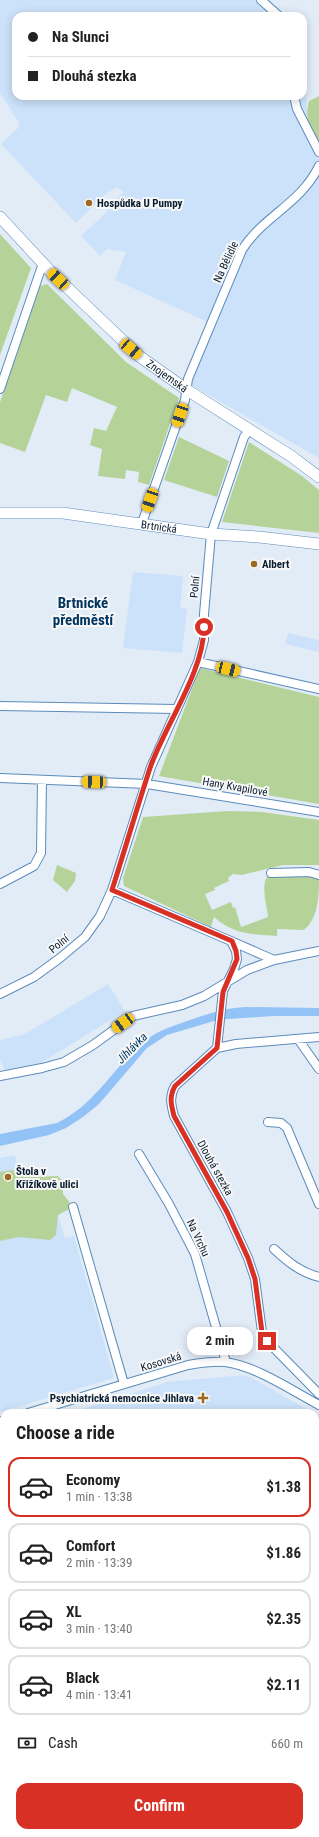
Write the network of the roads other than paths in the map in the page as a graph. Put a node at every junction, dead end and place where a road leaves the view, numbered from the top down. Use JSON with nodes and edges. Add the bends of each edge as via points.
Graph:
{"nodes":[{"id":1,"x":261,"y":0,"type":"edge"},
{"id":2,"x":274,"y":12,"type":"edge"},
{"id":3,"x":295,"y":100,"type":"edge"},
{"id":4,"x":319,"y":152,"type":"edge"},
{"id":5,"x":319,"y":166,"type":"edge"},
{"id":6,"x":0,"y":217,"type":"edge"},
{"id":7,"x":43,"y":263,"type":"junction"},
{"id":8,"x":0,"y":389,"type":"edge"},
{"id":9,"x":187,"y":390,"type":"junction"},
{"id":10,"x":250,"y":429,"type":"junction"},
{"id":11,"x":319,"y":477,"type":"edge"},
{"id":12,"x":0,"y":513,"type":"edge"},
{"id":13,"x":142,"y":523,"type":"junction"},
{"id":14,"x":211,"y":534,"type":"junction"},
{"id":15,"x":319,"y":544,"type":"edge"},
{"id":16,"x":198,"y":662,"type":"junction"},
{"id":17,"x":319,"y":689,"type":"edge"},
{"id":18,"x":0,"y":706,"type":"edge"},
{"id":19,"x":176,"y":709,"type":"junction"},
{"id":20,"x":0,"y":778,"type":"edge"},
{"id":21,"x":42,"y":780,"type":"junction"},
{"id":22,"x":147,"y":784,"type":"junction"},
{"id":23,"x":319,"y":812,"type":"edge"},
{"id":24,"x":271,"y":873,"type":"dead end"},
{"id":25,"x":319,"y":875,"type":"edge"},
{"id":26,"x":0,"y":884,"type":"edge"},
{"id":27,"x":112,"y":890,"type":"junction"},
{"id":28,"x":232,"y":941,"type":"junction"},
{"id":29,"x":319,"y":951,"type":"edge"},
{"id":30,"x":274,"y":960,"type":"junction"},
{"id":31,"x":229,"y":980,"type":"junction"},
{"id":32,"x":0,"y":994,"type":"edge"},
{"id":33,"x":319,"y":1037,"type":"edge"},
{"id":34,"x":298,"y":1039,"type":"junction"},
{"id":35,"x":217,"y":1048,"type":"junction"},
{"id":36,"x":319,"y":1069,"type":"edge"},
{"id":37,"x":0,"y":1074,"type":"edge"},
{"id":38,"x":268,"y":1122,"type":"dead end"},
{"id":39,"x":139,"y":1154,"type":"dead end"},
{"id":40,"x":319,"y":1204,"type":"edge"},
{"id":41,"x":73,"y":1207,"type":"dead end"},
{"id":42,"x":274,"y":1249,"type":"dead end"},
{"id":43,"x":319,"y":1277,"type":"edge"},
{"id":44,"x":226,"y":1362,"type":"junction"},
{"id":45,"x":124,"y":1384,"type":"junction"},
{"id":46,"x":319,"y":1394,"type":"edge"},
{"id":47,"x":319,"y":1405,"type":"edge"},
{"id":48,"x":41,"y":1409,"type":"edge"}],
"edges":[{"from":1,"to":2,"type":"street"},
{"from":3,"to":4,"type":"street"},
{"from":5,"to":9,"type":"street","name":"Na Bělidle","via":[[303,192],[262,226],[245,246],[188,379]]},
{"from":6,"to":7,"type":"main road","name":"Znojemská"},
{"from":7,"to":8,"type":"street"},
{"from":7,"to":9,"type":"main road","name":"Znojemská","via":[[127,345]]},
{"from":9,"to":10,"type":"main road","name":"Znojemská"},
{"from":9,"to":13,"type":"street","name":"Na Bělidle"},
{"from":10,"to":11,"type":"main road","name":"Znojemská"},
{"from":10,"to":14,"type":"street","name":"Polní","via":[[244,437]]},
{"from":12,"to":13,"type":"main road","name":"Brtnická","via":[[59,512]]},
{"from":13,"to":14,"type":"main road","name":"Brtnická"},
{"from":14,"to":15,"type":"main road","name":"Brtnická"},
{"from":14,"to":16,"type":"street","name":"Polní","via":[[204,640]]},
{"from":16,"to":17,"type":"street"},
{"from":16,"to":19,"type":"street","name":"Polní"},
{"from":18,"to":19,"type":"street"},
{"from":19,"to":22,"type":"street","name":"Polní","via":[[151,768]]},
{"from":20,"to":21,"type":"street"},
{"from":21,"to":22,"type":"street"},
{"from":21,"to":26,"type":"street","via":[[41,853],[34,866]]},
{"from":22,"to":23,"type":"street","name":"Hany Kvapilové"},
{"from":22,"to":27,"type":"street","name":"Polní"},
{"from":24,"to":25,"type":"street","via":[[309,872]]},
{"from":27,"to":28,"type":"street"},
{"from":27,"to":32,"type":"street","name":"Polní","via":[[100,916],[85,937],[34,977]]},
{"from":28,"to":30,"type":"street"},
{"from":28,"to":31,"type":"street","via":[[237,959]]},
{"from":29,"to":30,"type":"street"},
{"from":30,"to":31,"type":"street"},
{"from":31,"to":35,"type":"street","via":[[223,992]]},
{"from":31,"to":37,"type":"street","via":[[204,996],[182,1005],[133,1016],[64,1062]]},
{"from":33,"to":34,"type":"street"},
{"from":34,"to":35,"type":"street"},
{"from":34,"to":36,"type":"street"},
{"from":35,"to":46,"type":"street","name":"Dlouhá stezka","via":[[175,1086],[171,1094],[174,1116],[227,1212],[248,1258],[255,1279],[262,1332],[267,1341]]},
{"from":38,"to":40,"type":"street","via":[[281,1123],[288,1128]]},
{"from":39,"to":44,"type":"street","name":"Na Vrchu","via":[[195,1254]]},
{"from":41,"to":45,"type":"street"},
{"from":42,"to":43,"type":"street","via":[[292,1265],[305,1273]]},
{"from":44,"to":45,"type":"street","name":"Kosovská","via":[[188,1365]]},
{"from":44,"to":47,"type":"street","name":"Kosovská","via":[[260,1374]]},
{"from":45,"to":48,"type":"street","name":"Kosovská"}]}
